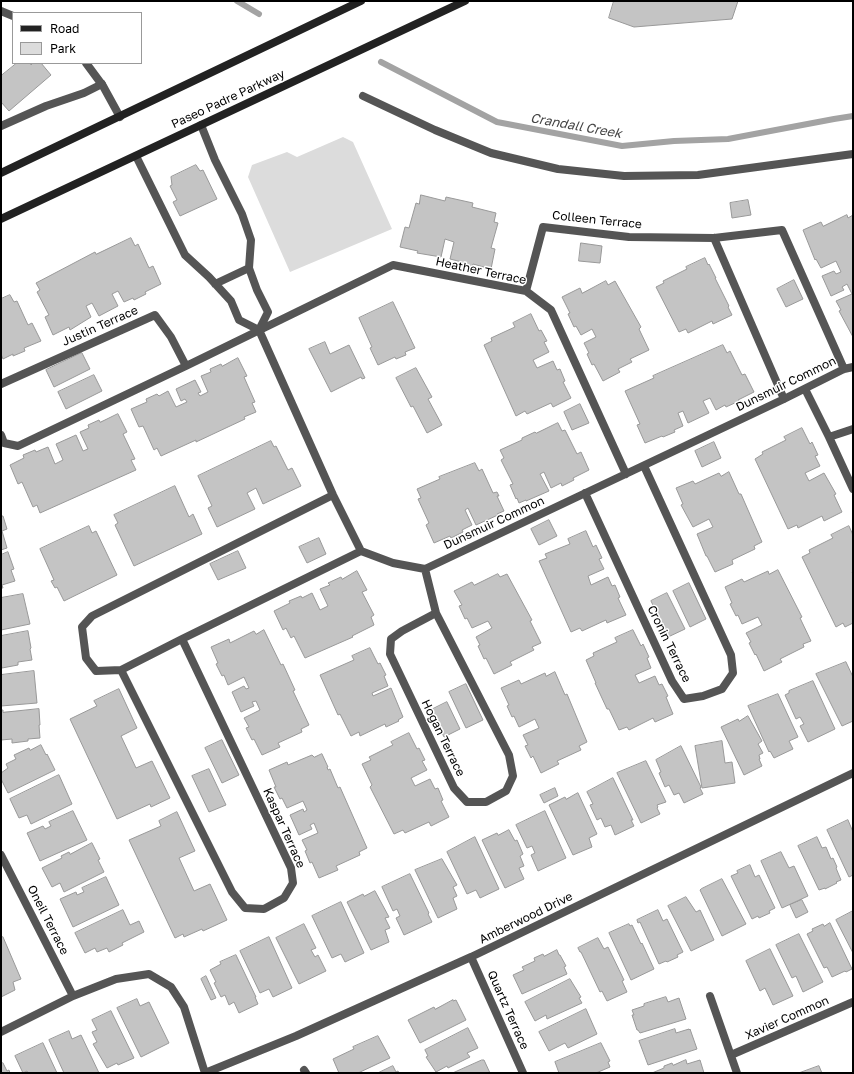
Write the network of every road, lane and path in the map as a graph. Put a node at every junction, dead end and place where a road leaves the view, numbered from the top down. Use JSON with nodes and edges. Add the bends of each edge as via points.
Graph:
{"nodes":[{"id":1,"x":361,"y":1,"type":"edge"},
{"id":2,"x":465,"y":1,"type":"edge"},
{"id":3,"x":1,"y":11,"type":"edge"},
{"id":4,"x":12,"y":16,"type":"edge"},
{"id":5,"x":87,"y":64,"type":"edge"},
{"id":6,"x":102,"y":84,"type":"junction"},
{"id":7,"x":363,"y":96,"type":"dead end"},
{"id":8,"x":120,"y":117,"type":"junction"},
{"id":9,"x":1,"y":126,"type":"edge"},
{"id":10,"x":200,"y":126,"type":"junction"},
{"id":11,"x":853,"y":154,"type":"edge"},
{"id":12,"x":136,"y":156,"type":"junction"},
{"id":13,"x":1,"y":173,"type":"edge"},
{"id":14,"x":1,"y":219,"type":"edge"},
{"id":15,"x":714,"y":238,"type":"junction"},
{"id":16,"x":249,"y":268,"type":"junction"},
{"id":17,"x":215,"y":284,"type":"junction"},
{"id":18,"x":526,"y":291,"type":"junction"},
{"id":19,"x":259,"y":330,"type":"junction"},
{"id":20,"x":186,"y":366,"type":"junction"},
{"id":21,"x":853,"y":367,"type":"edge"},
{"id":22,"x":844,"y":369,"type":"junction"},
{"id":23,"x":1,"y":384,"type":"edge"},
{"id":24,"x":805,"y":389,"type":"junction"},
{"id":25,"x":784,"y":399,"type":"junction"},
{"id":26,"x":853,"y":429,"type":"edge"},
{"id":27,"x":1,"y":434,"type":"edge"},
{"id":28,"x":829,"y":437,"type":"junction"},
{"id":29,"x":644,"y":466,"type":"junction"},
{"id":30,"x":626,"y":474,"type":"junction"},
{"id":31,"x":853,"y":489,"type":"edge"},
{"id":32,"x":585,"y":493,"type":"junction"},
{"id":33,"x":333,"y":495,"type":"junction"},
{"id":34,"x":361,"y":551,"type":"junction"},
{"id":35,"x":425,"y":568,"type":"junction"},
{"id":36,"x":436,"y":613,"type":"junction"},
{"id":37,"x":182,"y":638,"type":"junction"},
{"id":38,"x":121,"y":670,"type":"junction"},
{"id":39,"x":853,"y":773,"type":"edge"},
{"id":40,"x":1,"y":855,"type":"edge"},
{"id":41,"x":471,"y":958,"type":"junction"},
{"id":42,"x":73,"y":996,"type":"junction"},
{"id":43,"x":710,"y":996,"type":"dead end"},
{"id":44,"x":853,"y":1002,"type":"edge"},
{"id":45,"x":1,"y":1032,"type":"edge"},
{"id":46,"x":731,"y":1055,"type":"junction"},
{"id":47,"x":205,"y":1073,"type":"edge"},
{"id":48,"x":523,"y":1073,"type":"edge"},
{"id":49,"x":737,"y":1073,"type":"edge"}],
"edges":[{"from":1,"to":8,"type":"main road"},
{"from":2,"to":10,"type":"main road","name":"Paseo Padre Parkway"},
{"from":3,"to":4,"type":"street"},
{"from":5,"to":6,"type":"street"},
{"from":6,"to":8,"type":"street"},
{"from":6,"to":9,"type":"street"},
{"from":7,"to":11,"type":"street","via":[[491,153],[558,169],[624,176],[698,175]]},
{"from":8,"to":13,"type":"main road"},
{"from":10,"to":12,"type":"main road","name":"Paseo Padre Parkway"},
{"from":10,"to":16,"type":"street","via":[[249,233]]},
{"from":12,"to":14,"type":"main road","name":"Paseo Padre Parkway"},
{"from":12,"to":17,"type":"street","via":[[185,255]]},
{"from":15,"to":18,"type":"street","name":"Colleen Terrace","via":[[629,237],[543,227]]},
{"from":15,"to":22,"type":"street","name":"Colleen Terrace","via":[[782,230]]},
{"from":15,"to":25,"type":"street"},
{"from":16,"to":17,"type":"street"},
{"from":16,"to":19,"type":"street","via":[[268,312]]},
{"from":17,"to":19,"type":"street","via":[[231,301],[239,320]]},
{"from":18,"to":19,"type":"street","name":"Heather Terrace","via":[[393,265]]},
{"from":18,"to":30,"type":"street","name":"Heather Terrace","via":[[551,310]]},
{"from":19,"to":20,"type":"street"},
{"from":19,"to":33,"type":"street"},
{"from":20,"to":23,"type":"street","name":"Justin Terrace","via":[[171,337],[155,315]]},
{"from":20,"to":27,"type":"street","via":[[18,446],[4,443]]},
{"from":21,"to":22,"type":"street","name":"Dunsmuir Common"},
{"from":22,"to":24,"type":"street","name":"Dunsmuir Common"},
{"from":24,"to":25,"type":"street","name":"Dunsmuir Common"},
{"from":24,"to":28,"type":"street"},
{"from":25,"to":29,"type":"street","name":"Dunsmuir Common"},
{"from":26,"to":28,"type":"street"},
{"from":28,"to":31,"type":"street"},
{"from":29,"to":30,"type":"street","name":"Dunsmuir Common"},
{"from":29,"to":32,"type":"street","name":"Cronin Terrace","via":[[731,655],[733,673],[722,689],[684,699],[672,681]]},
{"from":30,"to":32,"type":"street","name":"Dunsmuir Common"},
{"from":32,"to":35,"type":"street","name":"Dunsmuir Common"},
{"from":33,"to":34,"type":"street"},
{"from":33,"to":38,"type":"street","via":[[92,616],[82,627],[86,658],[96,671]]},
{"from":34,"to":35,"type":"street","via":[[393,563]]},
{"from":34,"to":37,"type":"street"},
{"from":35,"to":36,"type":"street","name":"Hogan Terrace"},
{"from":36,"to":36,"type":"street","name":"Hogan Terrace","via":[[509,755],[513,776],[506,791],[486,802],[467,802],[454,788],[390,654],[391,639]]},
{"from":37,"to":38,"type":"street"},
{"from":37,"to":38,"type":"street","name":"Kaspar Terrace","via":[[291,868],[293,883],[284,898],[278,902],[264,909],[245,908],[232,892]]},
{"from":39,"to":41,"type":"street","name":"Amberwood Drive"},
{"from":40,"to":42,"type":"street","name":"Oneil Terrace"},
{"from":41,"to":47,"type":"street","name":"Amberwood Drive","via":[[296,1036]]},
{"from":41,"to":48,"type":"street","name":"Quartz Terrace"},
{"from":42,"to":45,"type":"street"},
{"from":42,"to":47,"type":"street","via":[[116,979],[149,974],[171,987],[184,1007]]},
{"from":43,"to":46,"type":"street"},
{"from":44,"to":46,"type":"street","name":"Xavier Common"},
{"from":46,"to":49,"type":"street"}]}
